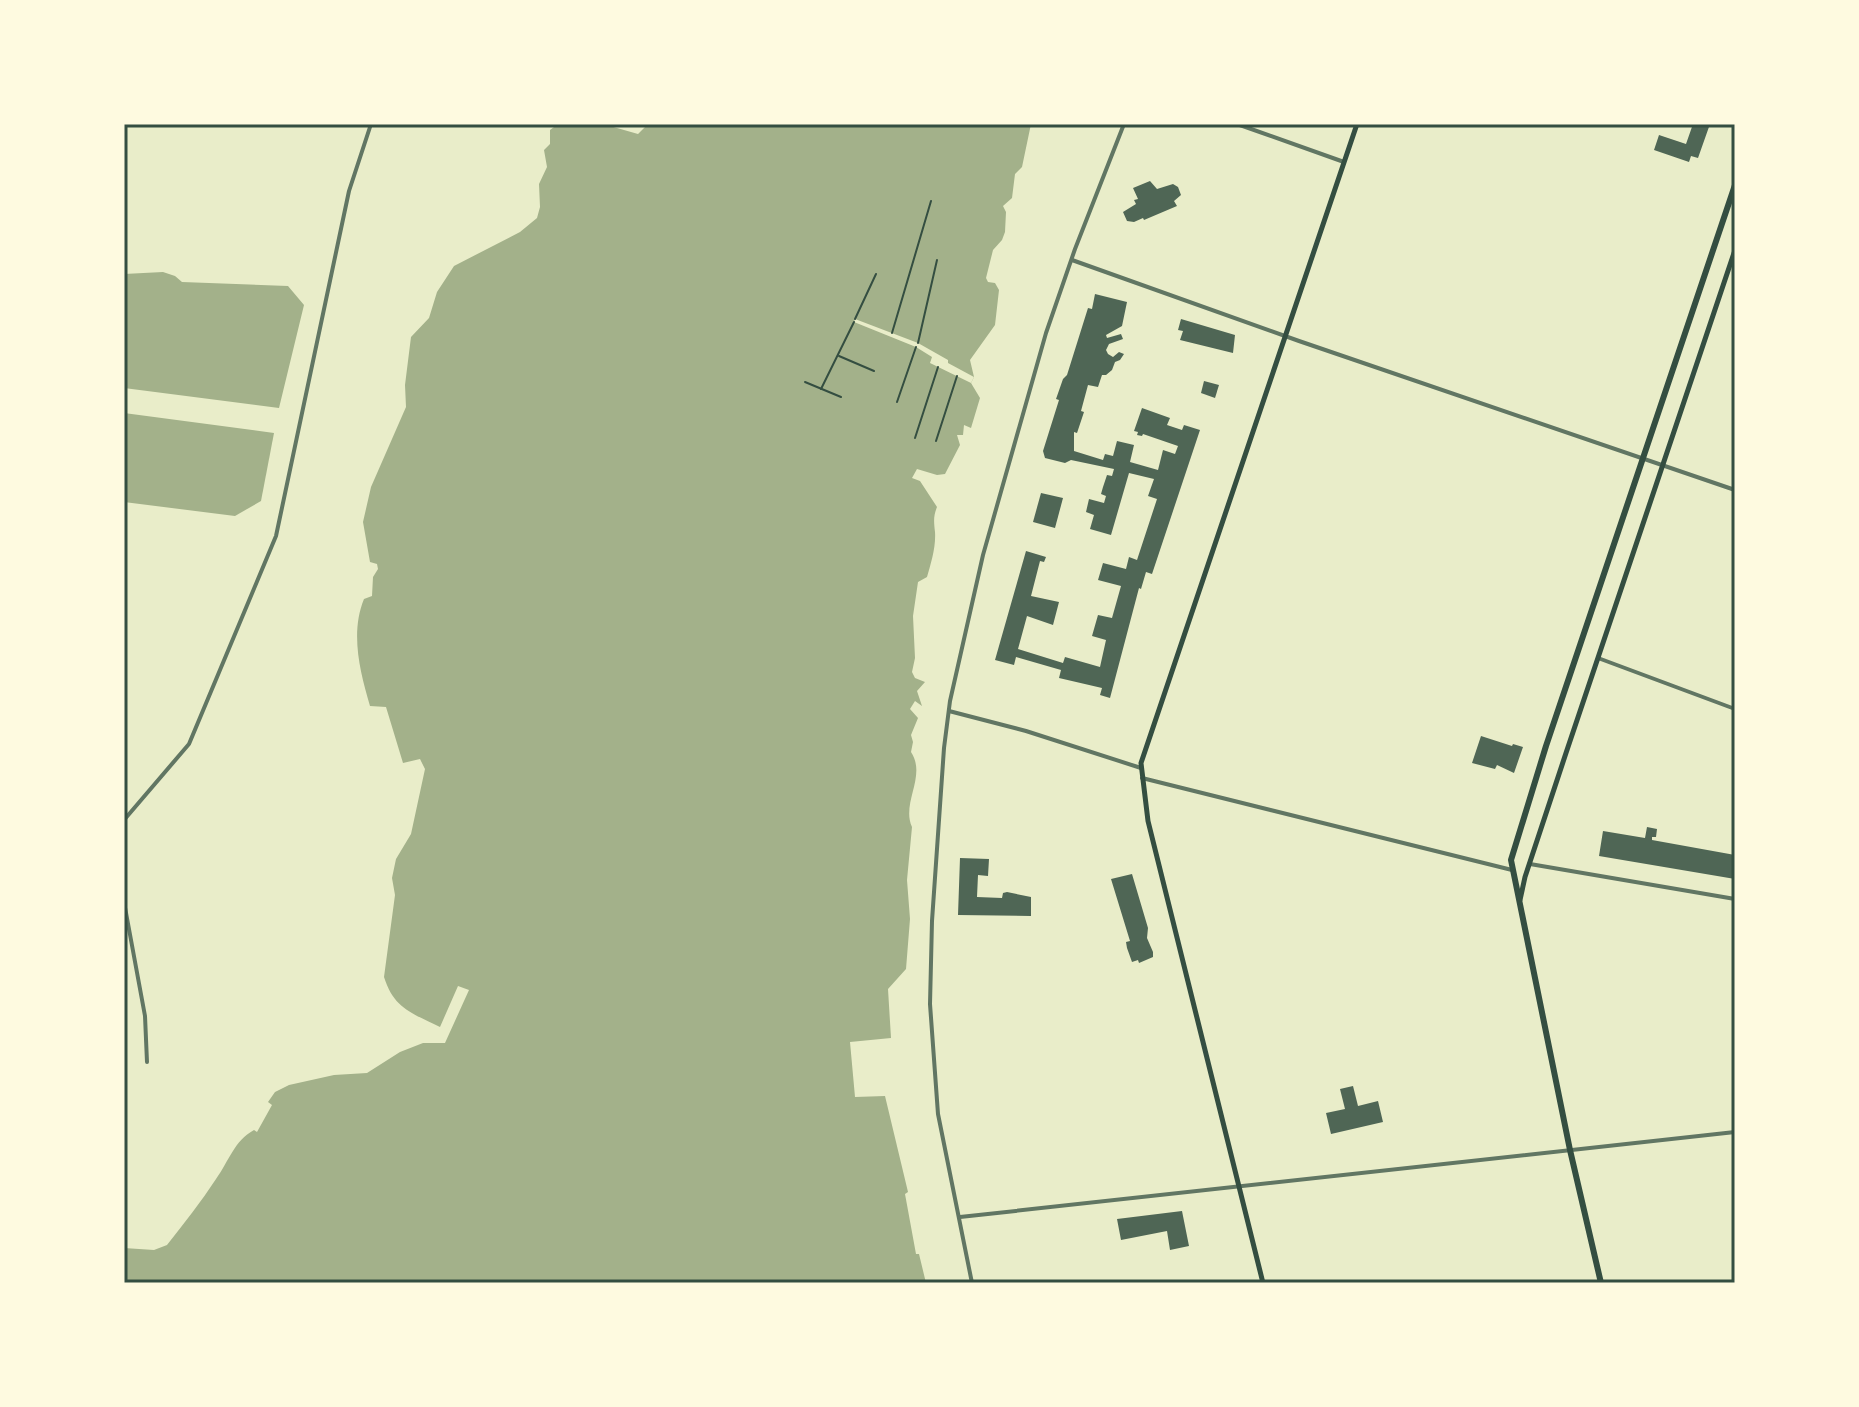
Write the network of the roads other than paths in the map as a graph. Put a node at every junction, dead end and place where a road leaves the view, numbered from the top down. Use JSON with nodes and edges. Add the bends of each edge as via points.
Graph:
{"nodes":[{"id":1,"x":371,"y":124,"type":"edge"},
{"id":2,"x":1124,"y":124,"type":"edge"},
{"id":3,"x":1237,"y":124,"type":"edge"},
{"id":4,"x":1357,"y":124,"type":"edge"},
{"id":5,"x":1344,"y":162,"type":"junction"},
{"id":6,"x":1735,"y":185,"type":"edge"},
{"id":7,"x":1735,"y":250,"type":"edge"},
{"id":8,"x":1072,"y":260,"type":"junction"},
{"id":9,"x":1286,"y":336,"type":"junction"},
{"id":10,"x":1643,"y":459,"type":"junction"},
{"id":11,"x":1663,"y":466,"type":"junction"},
{"id":12,"x":1735,"y":490,"type":"edge"},
{"id":13,"x":1598,"y":658,"type":"junction"},
{"id":14,"x":1735,"y":709,"type":"edge"},
{"id":15,"x":949,"y":711,"type":"junction"},
{"id":16,"x":1141,"y":768,"type":"junction"},
{"id":17,"x":1142,"y":778,"type":"junction"},
{"id":18,"x":124,"y":820,"type":"edge"},
{"id":19,"x":1530,"y":864,"type":"junction"},
{"id":20,"x":1512,"y":870,"type":"junction"},
{"id":21,"x":1735,"y":899,"type":"edge"},
{"id":22,"x":124,"y":902,"type":"edge"},
{"id":23,"x":1520,"y":905,"type":"junction"},
{"id":24,"x":147,"y":1062,"type":"dead end"},
{"id":25,"x":1735,"y":1132,"type":"edge"},
{"id":26,"x":1570,"y":1150,"type":"junction"},
{"id":27,"x":1239,"y":1186,"type":"junction"},
{"id":28,"x":960,"y":1217,"type":"junction"},
{"id":29,"x":972,"y":1283,"type":"edge"},
{"id":30,"x":1263,"y":1283,"type":"edge"},
{"id":31,"x":1601,"y":1283,"type":"edge"}],
"edges":[{"from":1,"to":18,"type":"street","via":[[349,191],[276,536],[189,744]]},
{"from":2,"to":8,"type":"street"},
{"from":3,"to":5,"type":"street"},
{"from":4,"to":5,"type":"main road"},
{"from":5,"to":9,"type":"main road"},
{"from":6,"to":10,"type":"main road"},
{"from":7,"to":11,"type":"main road"},
{"from":8,"to":9,"type":"street"},
{"from":8,"to":15,"type":"street","via":[[983,555]]},
{"from":9,"to":10,"type":"street"},
{"from":9,"to":16,"type":"main road"},
{"from":10,"to":11,"type":"street"},
{"from":10,"to":20,"type":"main road","via":[[1517,836]]},
{"from":11,"to":12,"type":"street"},
{"from":11,"to":13,"type":"main road"},
{"from":13,"to":14,"type":"street"},
{"from":13,"to":19,"type":"main road"},
{"from":15,"to":16,"type":"street"},
{"from":15,"to":28,"type":"street","via":[[930,1004],[938,1114]]},
{"from":16,"to":17,"type":"main road"},
{"from":17,"to":20,"type":"street"},
{"from":17,"to":27,"type":"main road","via":[[1148,821]]},
{"from":19,"to":21,"type":"street"},
{"from":19,"to":23,"type":"main road"},
{"from":20,"to":23,"type":"main road"},
{"from":22,"to":24,"type":"street","via":[[145,1016]]},
{"from":23,"to":26,"type":"main road"},
{"from":25,"to":26,"type":"street"},
{"from":26,"to":27,"type":"street"},
{"from":26,"to":31,"type":"main road"},
{"from":27,"to":28,"type":"street"},
{"from":27,"to":30,"type":"main road"},
{"from":28,"to":29,"type":"street"}]}
